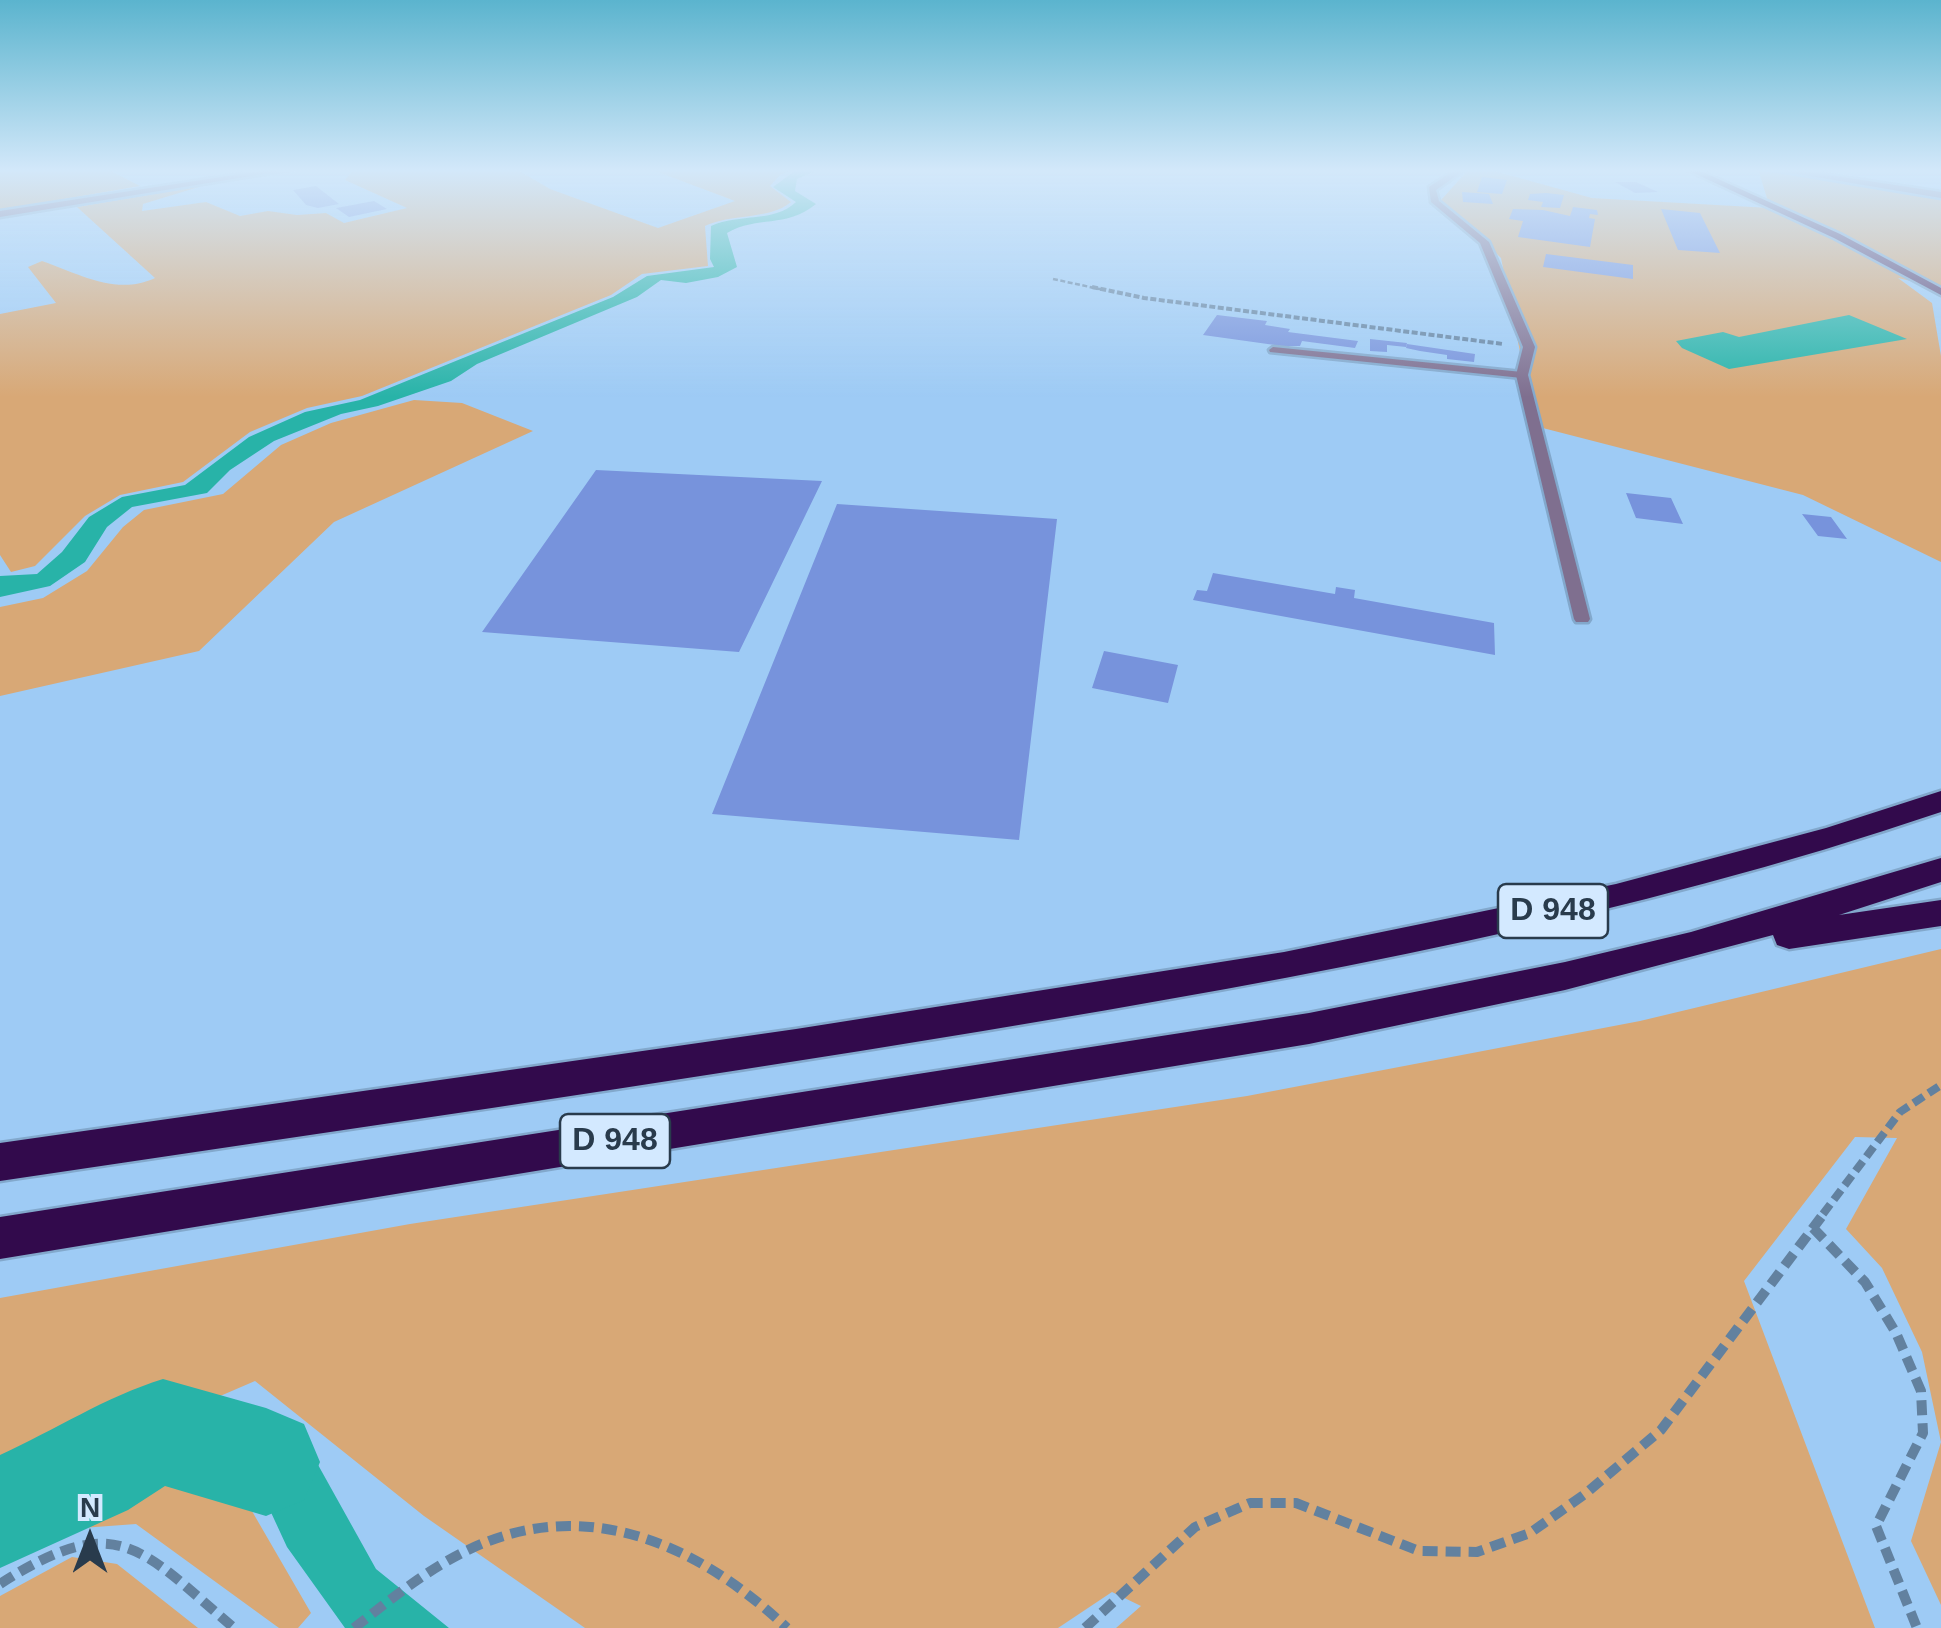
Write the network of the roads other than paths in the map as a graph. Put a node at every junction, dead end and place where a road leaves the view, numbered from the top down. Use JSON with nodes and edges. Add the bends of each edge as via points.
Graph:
{"nodes":[{"id":1,"x":1485,"y":245,"type":"edge"},
{"id":2,"x":1854,"y":245,"type":"edge"},
{"id":3,"x":1939,"y":293,"type":"edge"},
{"id":4,"x":1273,"y":350,"type":"dead end"},
{"id":5,"x":1522,"y":375,"type":"junction"},
{"id":6,"x":1582,"y":619,"type":"dead end"},
{"id":7,"x":1938,"y":797,"type":"edge"},
{"id":8,"x":1941,"y":870,"type":"edge"},
{"id":9,"x":1941,"y":913,"type":"edge"},
{"id":10,"x":1628,"y":960,"type":"junction"},
{"id":11,"x":0,"y":1162,"type":"edge"},
{"id":12,"x":0,"y":1238,"type":"edge"}],
"edges":[{"from":1,"to":5,"type":"street","via":[[1530,347]]},
{"from":2,"to":3,"type":"street"},
{"from":4,"to":5,"type":"lane"},
{"from":5,"to":6,"type":"street"},
{"from":7,"to":11,"type":"highway","number":"D 948","via":[[1785,852],[1656,887],[1322,958],[900,1030]]},
{"from":8,"to":10,"type":"highway","number":"D 948","via":[[1838,906]]},
{"from":9,"to":10,"type":"highway"},
{"from":10,"to":12,"type":"highway","number":"D 948","via":[[1230,1044]]}]}
